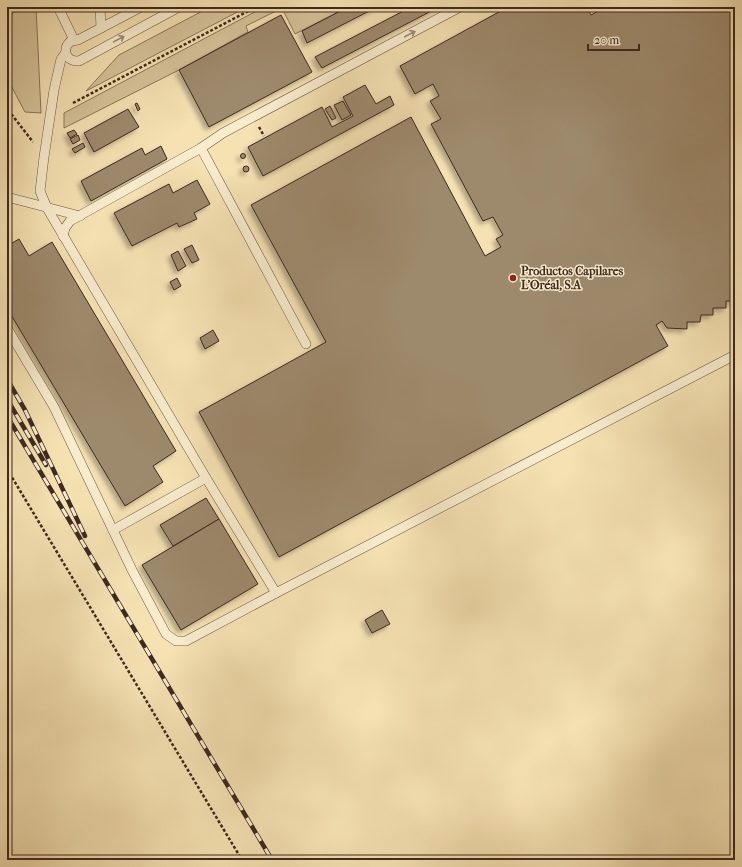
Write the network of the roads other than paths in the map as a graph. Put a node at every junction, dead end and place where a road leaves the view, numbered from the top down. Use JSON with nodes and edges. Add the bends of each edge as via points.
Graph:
{"nodes":[{"id":1,"x":58,"y":7,"type":"edge"},
{"id":2,"x":100,"y":7,"type":"edge"},
{"id":3,"x":141,"y":7,"type":"edge"},
{"id":4,"x":179,"y":7,"type":"edge"},
{"id":5,"x":460,"y":7,"type":"edge"},
{"id":6,"x":101,"y":28,"type":"junction"},
{"id":7,"x":74,"y":40,"type":"junction"},
{"id":8,"x":66,"y":54,"type":"junction"},
{"id":9,"x":200,"y":148,"type":"junction"},
{"id":10,"x":7,"y":197,"type":"edge"},
{"id":11,"x":47,"y":208,"type":"junction"},
{"id":12,"x":80,"y":216,"type":"junction"},
{"id":13,"x":63,"y":236,"type":"junction"},
{"id":14,"x":7,"y":328,"type":"edge"},
{"id":15,"x":306,"y":344,"type":"dead end"},
{"id":16,"x":735,"y":355,"type":"edge"},
{"id":17,"x":206,"y":478,"type":"junction"},
{"id":18,"x":113,"y":530,"type":"junction"},
{"id":19,"x":276,"y":593,"type":"junction"}],
"edges":[{"from":1,"to":7,"type":"lane"},
{"from":2,"to":6,"type":"lane"},
{"from":3,"to":6,"type":"lane"},
{"from":8,"to":4,"type":"lane","one_way":true,"via":[[69,59],[79,61]]},
{"from":9,"to":5,"type":"lane","one_way":true,"via":[[223,133]]},
{"from":6,"to":7,"type":"lane"},
{"from":7,"to":8,"type":"lane","via":[[66,46]]},
{"from":8,"to":11,"type":"lane","via":[[62,59],[54,90],[44,157],[40,191]]},
{"from":9,"to":12,"type":"lane"},
{"from":9,"to":15,"type":"lane"},
{"from":10,"to":11,"type":"lane"},
{"from":11,"to":12,"type":"lane"},
{"from":11,"to":13,"type":"lane"},
{"from":12,"to":13,"type":"lane","via":[[70,222]]},
{"from":13,"to":17,"type":"lane"},
{"from":14,"to":18,"type":"lane","via":[[54,407]]},
{"from":16,"to":19,"type":"lane"},
{"from":17,"to":18,"type":"lane"},
{"from":17,"to":19,"type":"lane"},
{"from":18,"to":19,"type":"lane","via":[[166,634],[176,641],[186,640]]}]}
